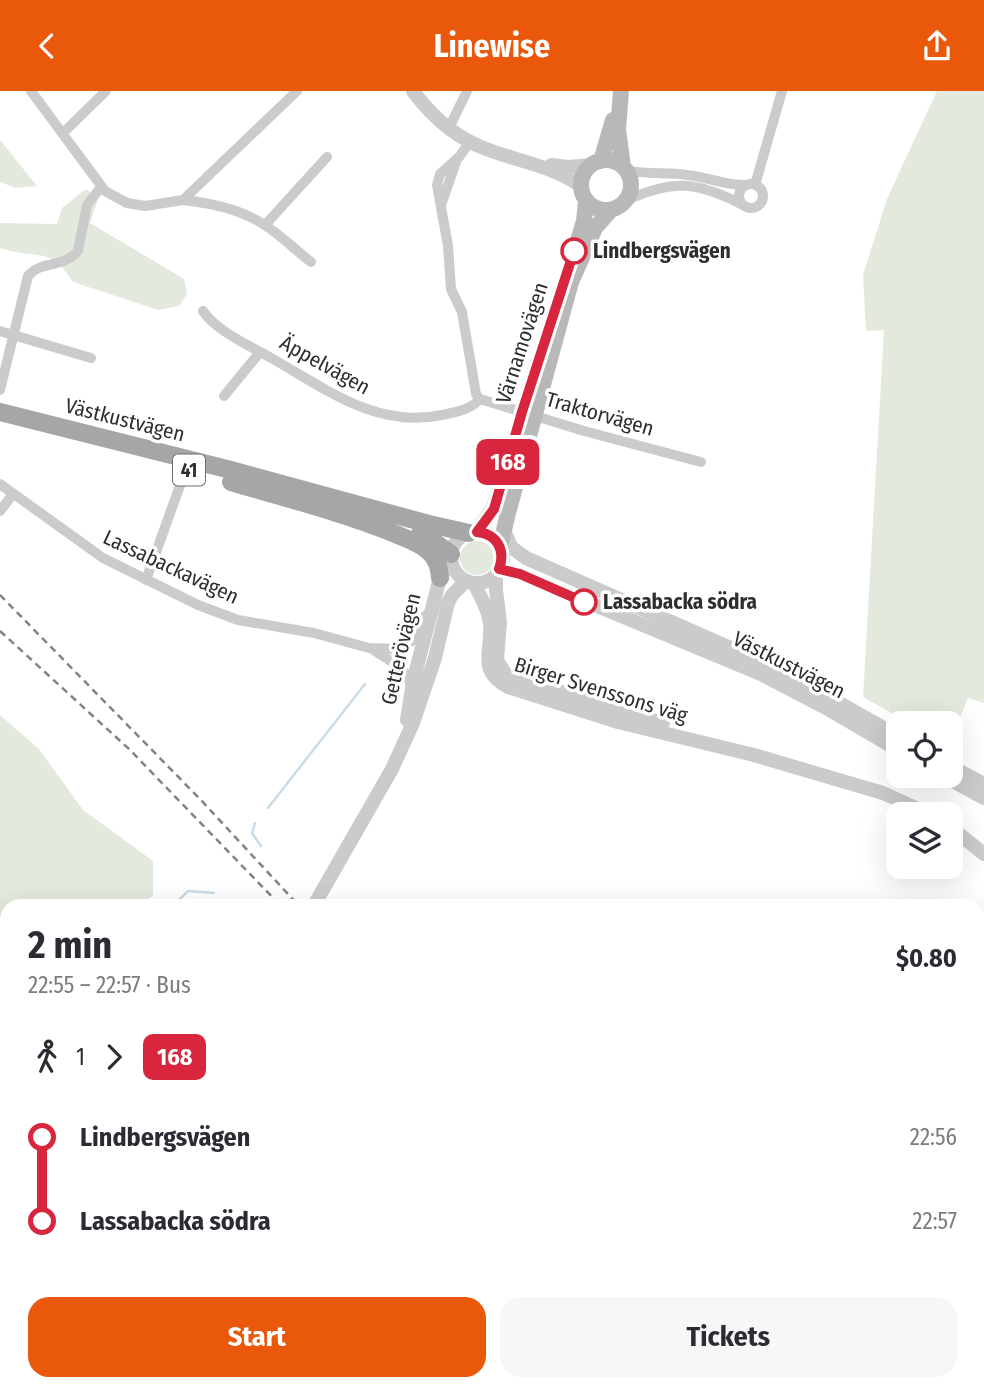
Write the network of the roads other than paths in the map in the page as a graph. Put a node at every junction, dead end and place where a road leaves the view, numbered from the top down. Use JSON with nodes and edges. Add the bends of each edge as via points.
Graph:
{"nodes":[{"id":1,"x":31,"y":91,"type":"edge"},
{"id":2,"x":106,"y":91,"type":"edge"},
{"id":3,"x":297,"y":91,"type":"edge"},
{"id":4,"x":413,"y":91,"type":"edge"},
{"id":5,"x":467,"y":91,"type":"edge"},
{"id":6,"x":621,"y":91,"type":"edge"},
{"id":7,"x":782,"y":91,"type":"edge"},
{"id":8,"x":449,"y":128,"type":"junction"},
{"id":9,"x":63,"y":134,"type":"junction"},
{"id":10,"x":470,"y":142,"type":"junction"},
{"id":11,"x":327,"y":157,"type":"dead end"},
{"id":12,"x":596,"y":162,"type":"junction"},
{"id":13,"x":533,"y":163,"type":"junction"},
{"id":14,"x":624,"y":168,"type":"junction"},
{"id":15,"x":751,"y":185,"type":"junction"},
{"id":16,"x":101,"y":187,"type":"junction"},
{"id":17,"x":583,"y":194,"type":"junction"},
{"id":18,"x":183,"y":200,"type":"junction"},
{"id":19,"x":743,"y":205,"type":"junction"},
{"id":20,"x":618,"y":206,"type":"junction"},
{"id":21,"x":265,"y":225,"type":"junction"},
{"id":22,"x":311,"y":262,"type":"dead end"},
{"id":23,"x":203,"y":311,"type":"dead end"},
{"id":24,"x":0,"y":331,"type":"edge"},
{"id":25,"x":13,"y":335,"type":"junction"},
{"id":26,"x":260,"y":352,"type":"junction"},
{"id":27,"x":91,"y":358,"type":"dead end"},
{"id":28,"x":0,"y":390,"type":"edge"},
{"id":29,"x":224,"y":395,"type":"dead end"},
{"id":30,"x":480,"y":398,"type":"junction"},
{"id":31,"x":0,"y":412,"type":"edge"},
{"id":32,"x":528,"y":413,"type":"junction"},
{"id":33,"x":0,"y":423,"type":"edge"},
{"id":34,"x":510,"y":456,"type":"junction"},
{"id":35,"x":701,"y":461,"type":"dead end"},
{"id":36,"x":182,"y":480,"type":"dead end"},
{"id":37,"x":0,"y":484,"type":"edge"},
{"id":38,"x":13,"y":494,"type":"junction"},
{"id":39,"x":0,"y":511,"type":"edge"},
{"id":40,"x":375,"y":526,"type":"junction"},
{"id":41,"x":439,"y":527,"type":"junction"},
{"id":42,"x":504,"y":530,"type":"junction"},
{"id":43,"x":473,"y":532,"type":"junction"},
{"id":44,"x":501,"y":550,"type":"junction"},
{"id":45,"x":451,"y":556,"type":"junction"},
{"id":46,"x":498,"y":572,"type":"junction"},
{"id":47,"x":146,"y":580,"type":"junction"},
{"id":48,"x":470,"y":582,"type":"junction"},
{"id":49,"x":584,"y":584,"type":"junction"},
{"id":50,"x":438,"y":585,"type":"junction"},
{"id":51,"x":369,"y":647,"type":"junction"},
{"id":52,"x":399,"y":649,"type":"junction"},
{"id":53,"x":395,"y":662,"type":"junction"},
{"id":54,"x":426,"y":662,"type":"junction"},
{"id":55,"x":411,"y":691,"type":"junction"},
{"id":56,"x":886,"y":729,"type":"edge"},
{"id":57,"x":886,"y":743,"type":"edge"},
{"id":58,"x":400,"y":752,"type":"junction"},
{"id":59,"x":754,"y":754,"type":"junction"},
{"id":60,"x":963,"y":773,"type":"edge"},
{"id":61,"x":984,"y":784,"type":"edge"},
{"id":62,"x":963,"y":786,"type":"edge"},
{"id":63,"x":984,"y":798,"type":"edge"},
{"id":64,"x":903,"y":802,"type":"edge"},
{"id":65,"x":963,"y":837,"type":"edge"},
{"id":66,"x":984,"y":853,"type":"edge"},
{"id":67,"x":318,"y":899,"type":"edge"}],
"edges":[{"from":1,"to":9,"type":"street"},
{"from":2,"to":9,"type":"street"},
{"from":3,"to":18,"type":"street"},
{"from":4,"to":8,"type":"street"},
{"from":5,"to":8,"type":"street"},
{"from":6,"to":12,"type":"main road"},
{"from":6,"to":14,"type":"main road","via":[[618,129]]},
{"from":7,"to":15,"type":"street"},
{"from":8,"to":10,"type":"street"},
{"from":9,"to":16,"type":"street"},
{"from":10,"to":13,"type":"street"},
{"from":10,"to":30,"type":"street","via":[[459,157],[441,205],[451,289],[462,312],[473,387]]},
{"from":11,"to":21,"type":"street"},
{"from":12,"to":13,"type":"street","via":[[569,167]]},
{"from":12,"to":14,"type":"main road","via":[[615,162]]},
{"from":12,"to":17,"type":"main road","via":[[583,174]]},
{"from":13,"to":17,"type":"street","via":[[564,176]]},
{"from":14,"to":15,"type":"street","via":[[649,175],[687,175]]},
{"from":14,"to":20,"type":"main road","via":[[631,186]]},
{"from":15,"to":19,"type":"street","via":[[739,194]]},
{"from":15,"to":19,"type":"street","via":[[763,194],[762,202],[755,207]]},
{"from":16,"to":18,"type":"street","via":[[135,205]]},
{"from":16,"to":25,"type":"street","via":[[87,205],[78,251],[63,263],[38,267],[28,275]]},
{"from":17,"to":20,"type":"main road","via":[[596,209]]},
{"from":17,"to":32,"type":"main road","name":"Värnamovägen","via":[[578,241]]},
{"from":18,"to":21,"type":"street","via":[[234,210]]},
{"from":19,"to":20,"type":"street","via":[[708,189],[685,186],[650,189]]},
{"from":20,"to":32,"type":"main road","name":"Värnamovägen","via":[[595,228],[576,267]]},
{"from":21,"to":22,"type":"street"},
{"from":23,"to":26,"type":"street","name":"Äppelvägen","via":[[216,325]]},
{"from":24,"to":25,"type":"street"},
{"from":25,"to":27,"type":"street"},
{"from":25,"to":28,"type":"street"},
{"from":26,"to":29,"type":"street"},
{"from":26,"to":30,"type":"street","name":"Äppelvägen","via":[[343,400],[379,414],[435,416],[466,409]]},
{"from":30,"to":32,"type":"street","name":"Traktorvägen"},
{"from":31,"to":41,"type":"main road","name":"Västkustvägen","number":"41"},
{"from":32,"to":34,"type":"main road","name":"Värnamovägen"},
{"from":32,"to":35,"type":"street","name":"Traktorvägen"},
{"from":32,"to":42,"type":"main road","name":"Värnamovägen"},
{"from":33,"to":40,"type":"main road","name":"Västkustvägen","number":"41","via":[[203,474]]},
{"from":34,"to":41,"type":"main road","name":"Värnamovägen","via":[[480,518],[464,526]]},
{"from":34,"to":43,"type":"main road","name":"Värnamovägen","via":[[494,509]]},
{"from":36,"to":47,"type":"street"},
{"from":37,"to":38,"type":"street","name":"Lassabackavägen"},
{"from":38,"to":39,"type":"street"},
{"from":38,"to":47,"type":"street","name":"Lassabackavägen","via":[[86,548]]},
{"from":40,"to":45,"type":"main road","name":"Västkustvägen","number":"41","via":[[425,537]]},
{"from":40,"to":50,"type":"main road","name":"Västkustvägen","number":"41","via":[[425,548],[437,562]]},
{"from":41,"to":43,"type":"main road","number":"41"},
{"from":42,"to":44,"type":"main road","name":"Värnamovägen"},
{"from":42,"to":49,"type":"street","name":"Västkustvägen","via":[[516,552]]},
{"from":43,"to":44,"type":"street","number":"41","via":[[493,538]]},
{"from":43,"to":45,"type":"street","via":[[456,542]]},
{"from":44,"to":46,"type":"street"},
{"from":44,"to":49,"type":"street","name":"Västkustvägen","via":[[513,561]]},
{"from":45,"to":48,"type":"street","number":"41","via":[[454,569]]},
{"from":45,"to":50,"type":"street","name":"Getterövägen"},
{"from":46,"to":48,"type":"street","via":[[486,581]]},
{"from":46,"to":57,"type":"street","name":"Västkustvägen","via":[[520,574],[761,674]]},
{"from":46,"to":59,"type":"street","name":"Birger Svenssons väg","via":[[497,660],[506,675]]},
{"from":47,"to":51,"type":"street","name":"Lassabackavägen","via":[[238,620]]},
{"from":48,"to":54,"type":"street","name":"Getterövägen","via":[[448,603]]},
{"from":48,"to":59,"type":"street","name":"Birger Svenssons väg","via":[[490,622],[487,661],[501,683],[618,722]]},
{"from":49,"to":56,"type":"street","name":"Västkustvägen","via":[[783,671]]},
{"from":50,"to":52,"type":"street","via":[[412,641]]},
{"from":50,"to":54,"type":"street","name":"Getterövägen"},
{"from":51,"to":52,"type":"street"},
{"from":51,"to":53,"type":"street"},
{"from":52,"to":54,"type":"street"},
{"from":53,"to":54,"type":"street"},
{"from":53,"to":55,"type":"street"},
{"from":54,"to":55,"type":"street","name":"Getterövägen"},
{"from":54,"to":58,"type":"street","name":"Getterövägen","via":[[413,723]]},
{"from":55,"to":58,"type":"street","name":"Getterövägen"},
{"from":58,"to":67,"type":"street","name":"Getterövägen"},
{"from":59,"to":64,"type":"street","name":"Birger Svenssons väg"},
{"from":60,"to":61,"type":"street"},
{"from":62,"to":63,"type":"street"},
{"from":65,"to":66,"type":"street"}]}
